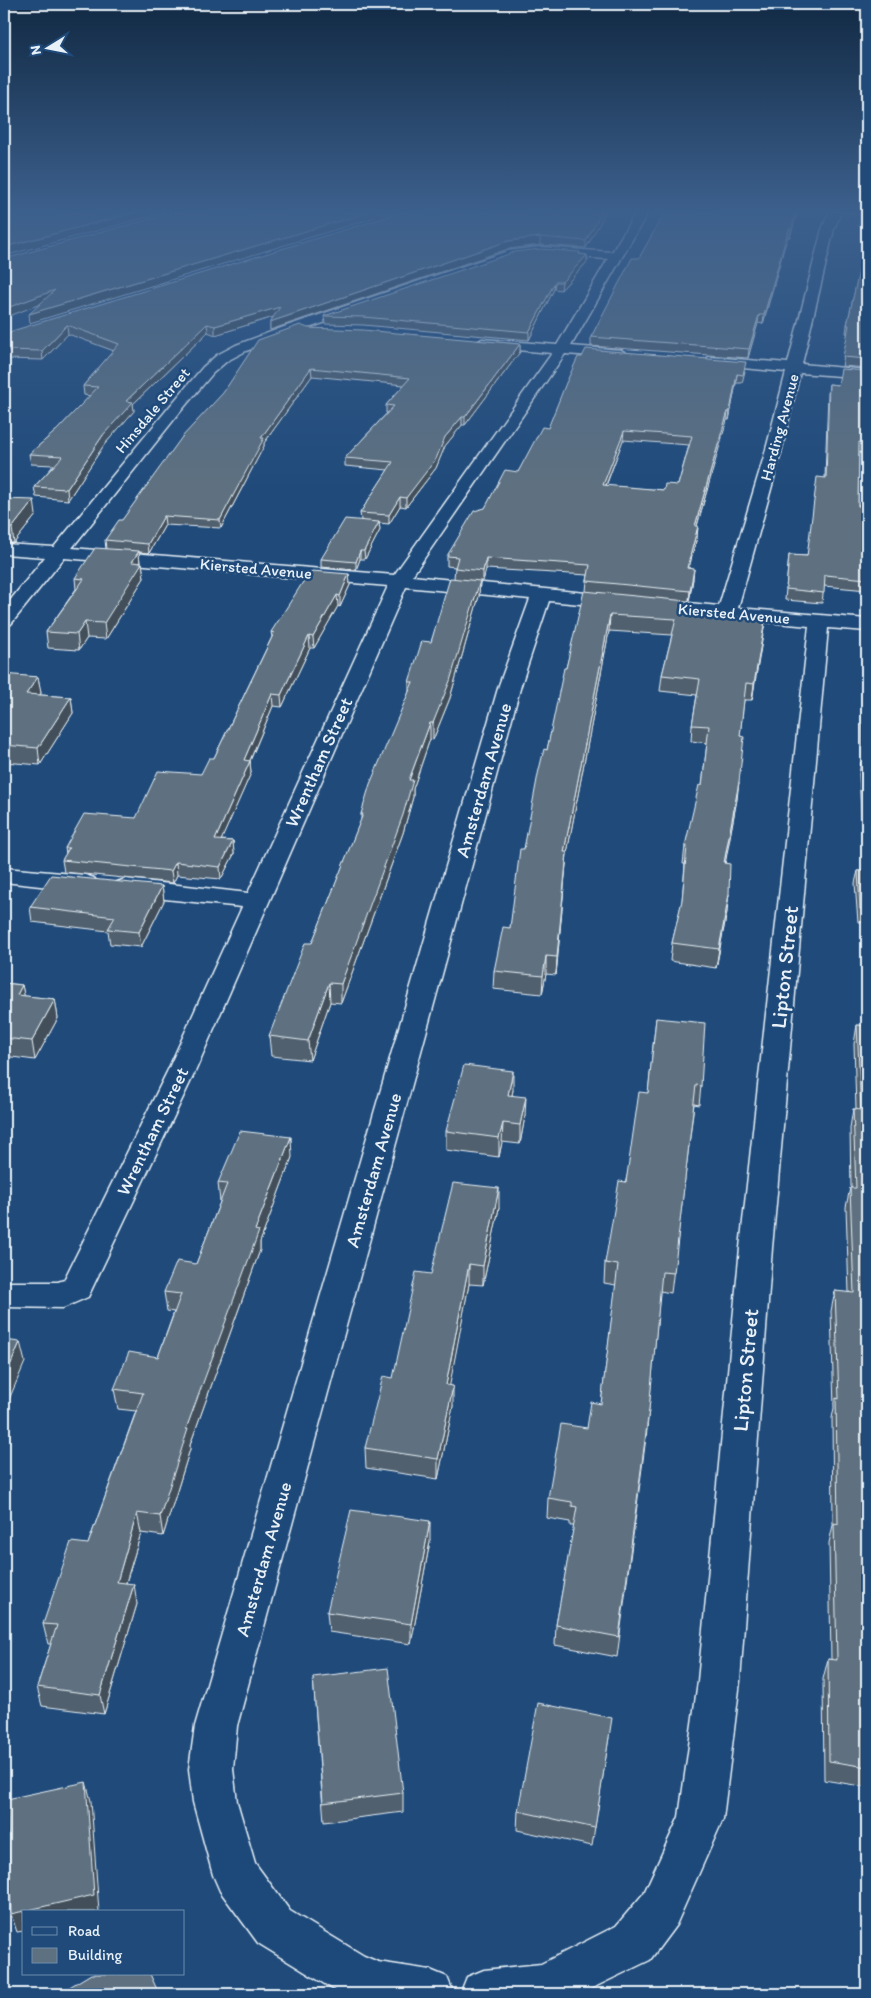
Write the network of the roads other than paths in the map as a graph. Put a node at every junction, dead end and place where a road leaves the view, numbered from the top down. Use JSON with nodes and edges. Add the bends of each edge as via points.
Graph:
{"nodes":[{"id":1,"x":362,"y":305,"type":"edge"},
{"id":2,"x":587,"y":305,"type":"edge"},
{"id":3,"x":809,"y":305,"type":"edge"},
{"id":4,"x":289,"y":330,"type":"junction"},
{"id":5,"x":332,"y":330,"type":"edge"},
{"id":6,"x":465,"y":342,"type":"edge"},
{"id":7,"x":561,"y":350,"type":"junction"},
{"id":8,"x":638,"y":356,"type":"edge"},
{"id":9,"x":697,"y":360,"type":"edge"},
{"id":10,"x":794,"y":368,"type":"junction"},
{"id":11,"x":867,"y":374,"type":"edge"},
{"id":12,"x":4,"y":549,"type":"edge"},
{"id":13,"x":58,"y":552,"type":"junction"},
{"id":14,"x":400,"y":580,"type":"junction"},
{"id":15,"x":541,"y":596,"type":"junction"},
{"id":16,"x":728,"y":612,"type":"junction"},
{"id":17,"x":4,"y":620,"type":"edge"},
{"id":18,"x":819,"y":621,"type":"junction"},
{"id":19,"x":867,"y":624,"type":"edge"},
{"id":20,"x":4,"y":875,"type":"edge"},
{"id":21,"x":256,"y":901,"type":"junction"},
{"id":22,"x":10,"y":1295,"type":"edge"},
{"id":23,"x":430,"y":1994,"type":"edge"},
{"id":24,"x":484,"y":1994,"type":"edge"}],
"edges":[{"from":1,"to":4,"type":"street","name":"Hinsdale Street"},
{"from":2,"to":7,"type":"street","name":"Wrentham Street"},
{"from":3,"to":10,"type":"street","name":"Harding Avenue"},
{"from":4,"to":5,"type":"street"},
{"from":4,"to":13,"type":"street","name":"Hinsdale Street","via":[[241,348],[208,370]]},
{"from":6,"to":7,"type":"street"},
{"from":7,"to":8,"type":"street"},
{"from":7,"to":14,"type":"street","name":"Wrentham Street"},
{"from":9,"to":10,"type":"street"},
{"from":10,"to":11,"type":"street"},
{"from":10,"to":16,"type":"street","name":"Harding Avenue"},
{"from":12,"to":13,"type":"street","name":"Kiersted Avenue"},
{"from":13,"to":14,"type":"street","name":"Kiersted Avenue"},
{"from":13,"to":17,"type":"street","name":"Hinsdale Street"},
{"from":14,"to":15,"type":"street","name":"Kiersted Avenue"},
{"from":14,"to":21,"type":"street","name":"Wrentham Street"},
{"from":15,"to":16,"type":"street","name":"Kiersted Avenue"},
{"from":15,"to":23,"type":"street","name":"Amsterdam Avenue","via":[[510,685],[218,1716],[211,1769],[216,1802],[236,1875],[274,1927],[347,1973],[378,1986]]},
{"from":16,"to":18,"type":"street","name":"Kiersted Avenue"},
{"from":18,"to":19,"type":"street","name":"Kiersted Avenue"},
{"from":18,"to":24,"type":"street","name":"Lipton Street","via":[[756,1248],[719,1681],[701,1819],[660,1909],[633,1943],[544,1987]]},
{"from":20,"to":21,"type":"street"},
{"from":21,"to":22,"type":"street","name":"Wrentham Street","via":[[181,1072],[76,1288],[63,1295]]}]}
